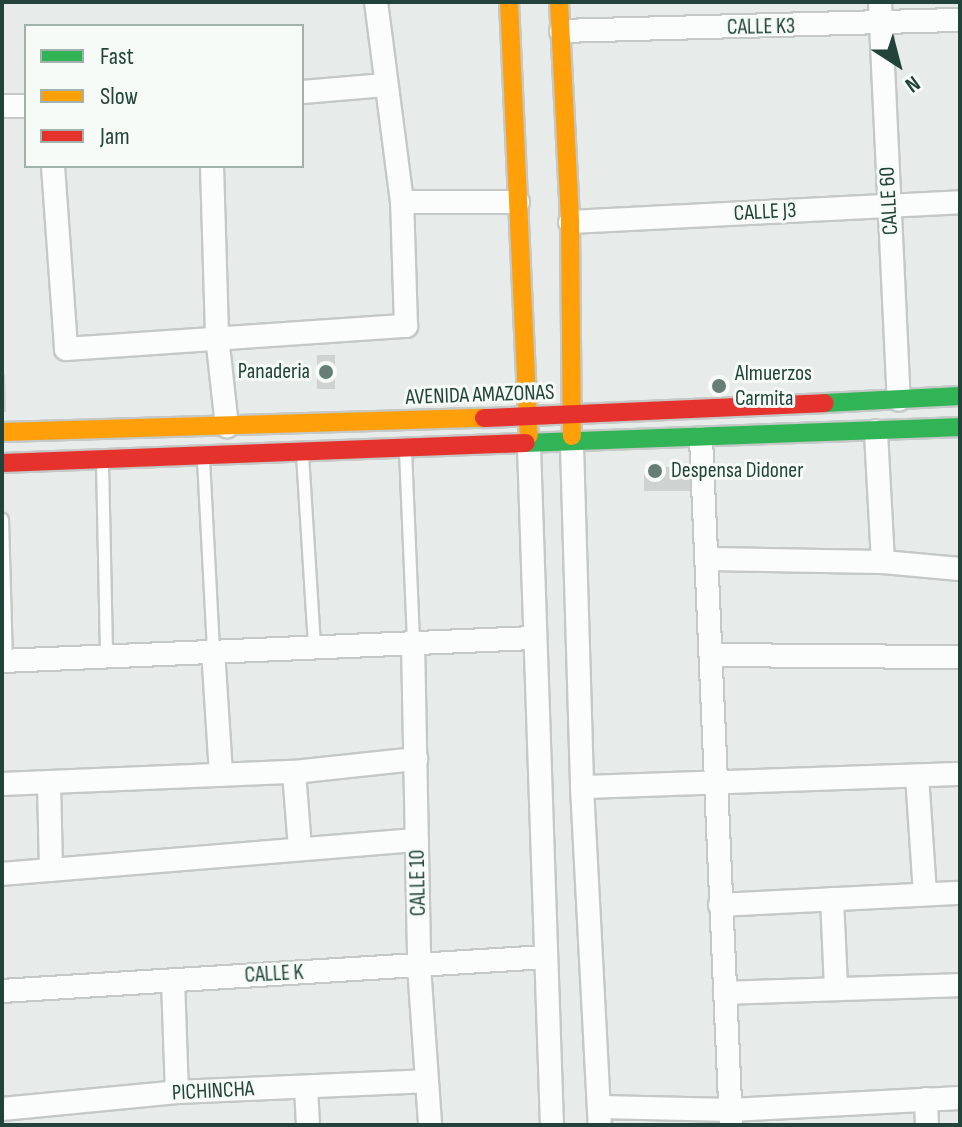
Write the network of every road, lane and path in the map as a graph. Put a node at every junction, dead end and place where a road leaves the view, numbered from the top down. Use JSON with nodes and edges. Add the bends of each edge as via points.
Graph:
{"nodes":[{"id":1,"x":376,"y":2,"type":"edge"},
{"id":2,"x":509,"y":2,"type":"edge"},
{"id":3,"x":559,"y":2,"type":"edge"},
{"id":4,"x":880,"y":13,"type":"edge"},
{"id":5,"x":960,"y":20,"type":"edge"},
{"id":6,"x":561,"y":31,"type":"junction"},
{"id":7,"x":386,"y":85,"type":"junction"},
{"id":8,"x":304,"y":92,"type":"edge"},
{"id":9,"x":2,"y":106,"type":"edge"},
{"id":10,"x":24,"y":106,"type":"edge"},
{"id":11,"x":53,"y":168,"type":"edge"},
{"id":12,"x":212,"y":168,"type":"edge"},
{"id":13,"x":402,"y":202,"type":"junction"},
{"id":14,"x":518,"y":202,"type":"junction"},
{"id":15,"x":960,"y":202,"type":"edge"},
{"id":16,"x":889,"y":206,"type":"junction"},
{"id":17,"x":570,"y":222,"type":"junction"},
{"id":18,"x":217,"y":336,"type":"junction"},
{"id":19,"x":960,"y":396,"type":"edge"},
{"id":20,"x":899,"y":400,"type":"junction"},
{"id":21,"x":572,"y":416,"type":"junction"},
{"id":22,"x":528,"y":417,"type":"junction"},
{"id":23,"x":227,"y":426,"type":"junction"},
{"id":24,"x":960,"y":427,"type":"edge"},
{"id":25,"x":876,"y":431,"type":"junction"},
{"id":26,"x":2,"y":432,"type":"edge"},
{"id":27,"x":701,"y":438,"type":"junction"},
{"id":28,"x":572,"y":446,"type":"junction"},
{"id":29,"x":529,"y":447,"type":"junction"},
{"id":30,"x":405,"y":449,"type":"junction"},
{"id":31,"x":302,"y":453,"type":"junction"},
{"id":32,"x":202,"y":456,"type":"junction"},
{"id":33,"x":102,"y":460,"type":"junction"},
{"id":34,"x":2,"y":463,"type":"edge"},
{"id":35,"x":2,"y":519,"type":"edge"},
{"id":36,"x":707,"y":559,"type":"junction"},
{"id":37,"x":883,"y":562,"type":"junction"},
{"id":38,"x":960,"y":569,"type":"edge"},
{"id":39,"x":534,"y":638,"type":"junction"},
{"id":40,"x":413,"y":641,"type":"junction"},
{"id":41,"x":314,"y":646,"type":"junction"},
{"id":42,"x":213,"y":650,"type":"junction"},
{"id":43,"x":712,"y":655,"type":"junction"},
{"id":44,"x":106,"y":656,"type":"junction"},
{"id":45,"x":960,"y":657,"type":"edge"},
{"id":46,"x":4,"y":660,"type":"edge"},
{"id":47,"x":416,"y":759,"type":"junction"},
{"id":48,"x":294,"y":772,"type":"junction"},
{"id":49,"x":960,"y":774,"type":"edge"},
{"id":50,"x":221,"y":775,"type":"junction"},
{"id":51,"x":917,"y":776,"type":"junction"},
{"id":52,"x":49,"y":782,"type":"junction"},
{"id":53,"x":2,"y":784,"type":"edge"},
{"id":54,"x":714,"y":786,"type":"junction"},
{"id":55,"x":582,"y":787,"type":"junction"},
{"id":56,"x":417,"y":840,"type":"junction"},
{"id":57,"x":300,"y":848,"type":"junction"},
{"id":58,"x":51,"y":870,"type":"junction"},
{"id":59,"x":2,"y":874,"type":"edge"},
{"id":60,"x":960,"y":893,"type":"edge"},
{"id":61,"x":925,"y":894,"type":"junction"},
{"id":62,"x":832,"y":899,"type":"junction"},
{"id":63,"x":720,"y":905,"type":"junction"},
{"id":64,"x":545,"y":957,"type":"junction"},
{"id":65,"x":419,"y":966,"type":"junction"},
{"id":66,"x":173,"y":980,"type":"junction"},
{"id":67,"x":960,"y":985,"type":"edge"},
{"id":68,"x":836,"y":987,"type":"junction"},
{"id":69,"x":2,"y":991,"type":"edge"},
{"id":70,"x":725,"y":993,"type":"junction"},
{"id":71,"x":425,"y":1081,"type":"junction"},
{"id":72,"x":306,"y":1087,"type":"junction"},
{"id":73,"x":177,"y":1092,"type":"junction"},
{"id":74,"x":960,"y":1098,"type":"edge"},
{"id":75,"x":926,"y":1099,"type":"junction"},
{"id":76,"x":2,"y":1109,"type":"edge"},
{"id":77,"x":600,"y":1116,"type":"edge"},
{"id":78,"x":731,"y":1118,"type":"edge"},
{"id":79,"x":308,"y":1125,"type":"edge"},
{"id":80,"x":430,"y":1125,"type":"edge"},
{"id":81,"x":552,"y":1125,"type":"edge"},
{"id":82,"x":927,"y":1125,"type":"edge"}],
"edges":[{"from":1,"to":7,"type":"street"},
{"from":2,"to":14,"type":"street"},
{"from":3,"to":6,"type":"street"},
{"from":4,"to":5,"type":"street","name":"CALLE K3"},
{"from":4,"to":6,"type":"street","name":"CALLE K3"},
{"from":4,"to":16,"type":"street","name":"CALLE 60"},
{"from":6,"to":17,"type":"street"},
{"from":7,"to":8,"type":"street"},
{"from":7,"to":13,"type":"street"},
{"from":9,"to":10,"type":"street"},
{"from":11,"to":18,"type":"street","via":[[66,349]]},
{"from":12,"to":18,"type":"street"},
{"from":13,"to":14,"type":"street"},
{"from":13,"to":18,"type":"street","via":[[406,326]]},
{"from":14,"to":22,"type":"street"},
{"from":15,"to":16,"type":"street","name":"CALLE J3"},
{"from":16,"to":17,"type":"street","name":"CALLE J3"},
{"from":16,"to":20,"type":"street","name":"CALLE 60"},
{"from":17,"to":21,"type":"street"},
{"from":18,"to":23,"type":"street"},
{"from":19,"to":20,"type":"street","name":"AVENIDA AMAZONAS"},
{"from":20,"to":21,"type":"street","name":"AVENIDA AMAZONAS"},
{"from":21,"to":22,"type":"street","name":"AVENIDA AMAZONAS"},
{"from":21,"to":28,"type":"street"},
{"from":22,"to":23,"type":"street","name":"AVENIDA AMAZONAS"},
{"from":22,"to":29,"type":"street"},
{"from":23,"to":26,"type":"street","name":"AVENIDA AMAZONAS"},
{"from":24,"to":25,"type":"street"},
{"from":25,"to":27,"type":"street"},
{"from":25,"to":37,"type":"street"},
{"from":27,"to":28,"type":"street"},
{"from":27,"to":36,"type":"street"},
{"from":28,"to":29,"type":"street"},
{"from":28,"to":55,"type":"street"},
{"from":29,"to":30,"type":"street"},
{"from":29,"to":39,"type":"street"},
{"from":30,"to":31,"type":"street"},
{"from":30,"to":40,"type":"lane"},
{"from":31,"to":32,"type":"street"},
{"from":31,"to":41,"type":"lane"},
{"from":32,"to":33,"type":"street"},
{"from":32,"to":42,"type":"lane"},
{"from":33,"to":34,"type":"street"},
{"from":33,"to":44,"type":"lane"},
{"from":35,"to":46,"type":"lane"},
{"from":36,"to":37,"type":"street"},
{"from":36,"to":43,"type":"street"},
{"from":37,"to":38,"type":"street"},
{"from":39,"to":40,"type":"street"},
{"from":39,"to":64,"type":"street"},
{"from":40,"to":41,"type":"street"},
{"from":40,"to":47,"type":"street","name":"CALLE 10"},
{"from":41,"to":42,"type":"street"},
{"from":42,"to":44,"type":"street"},
{"from":42,"to":50,"type":"street"},
{"from":43,"to":45,"type":"street"},
{"from":43,"to":54,"type":"street"},
{"from":44,"to":46,"type":"street"},
{"from":47,"to":48,"type":"street"},
{"from":47,"to":56,"type":"street","name":"CALLE 10"},
{"from":48,"to":50,"type":"street"},
{"from":48,"to":57,"type":"street"},
{"from":49,"to":51,"type":"street"},
{"from":50,"to":52,"type":"street"},
{"from":51,"to":54,"type":"street"},
{"from":51,"to":61,"type":"street"},
{"from":52,"to":53,"type":"street"},
{"from":52,"to":58,"type":"street"},
{"from":54,"to":55,"type":"street"},
{"from":54,"to":63,"type":"street"},
{"from":55,"to":77,"type":"street"},
{"from":56,"to":57,"type":"street"},
{"from":56,"to":65,"type":"street","name":"CALLE 10"},
{"from":57,"to":58,"type":"street"},
{"from":58,"to":59,"type":"street"},
{"from":60,"to":61,"type":"street"},
{"from":61,"to":62,"type":"street"},
{"from":62,"to":63,"type":"street"},
{"from":62,"to":68,"type":"street"},
{"from":63,"to":70,"type":"street"},
{"from":64,"to":65,"type":"street","name":"CALLE K"},
{"from":64,"to":81,"type":"street"},
{"from":65,"to":66,"type":"street","name":"CALLE K"},
{"from":65,"to":71,"type":"street","name":"CALLE 10"},
{"from":66,"to":69,"type":"street","name":"CALLE K"},
{"from":66,"to":73,"type":"street"},
{"from":67,"to":68,"type":"street"},
{"from":68,"to":70,"type":"street"},
{"from":70,"to":78,"type":"street"},
{"from":71,"to":72,"type":"street","name":"PICHINCHA"},
{"from":71,"to":80,"type":"street","name":"CALLE 10"},
{"from":72,"to":73,"type":"street","name":"PICHINCHA"},
{"from":72,"to":79,"type":"street"},
{"from":73,"to":76,"type":"street","name":"PICHINCHA"},
{"from":74,"to":75,"type":"street"},
{"from":75,"to":78,"type":"street"},
{"from":75,"to":82,"type":"street"},
{"from":77,"to":78,"type":"street"}]}
